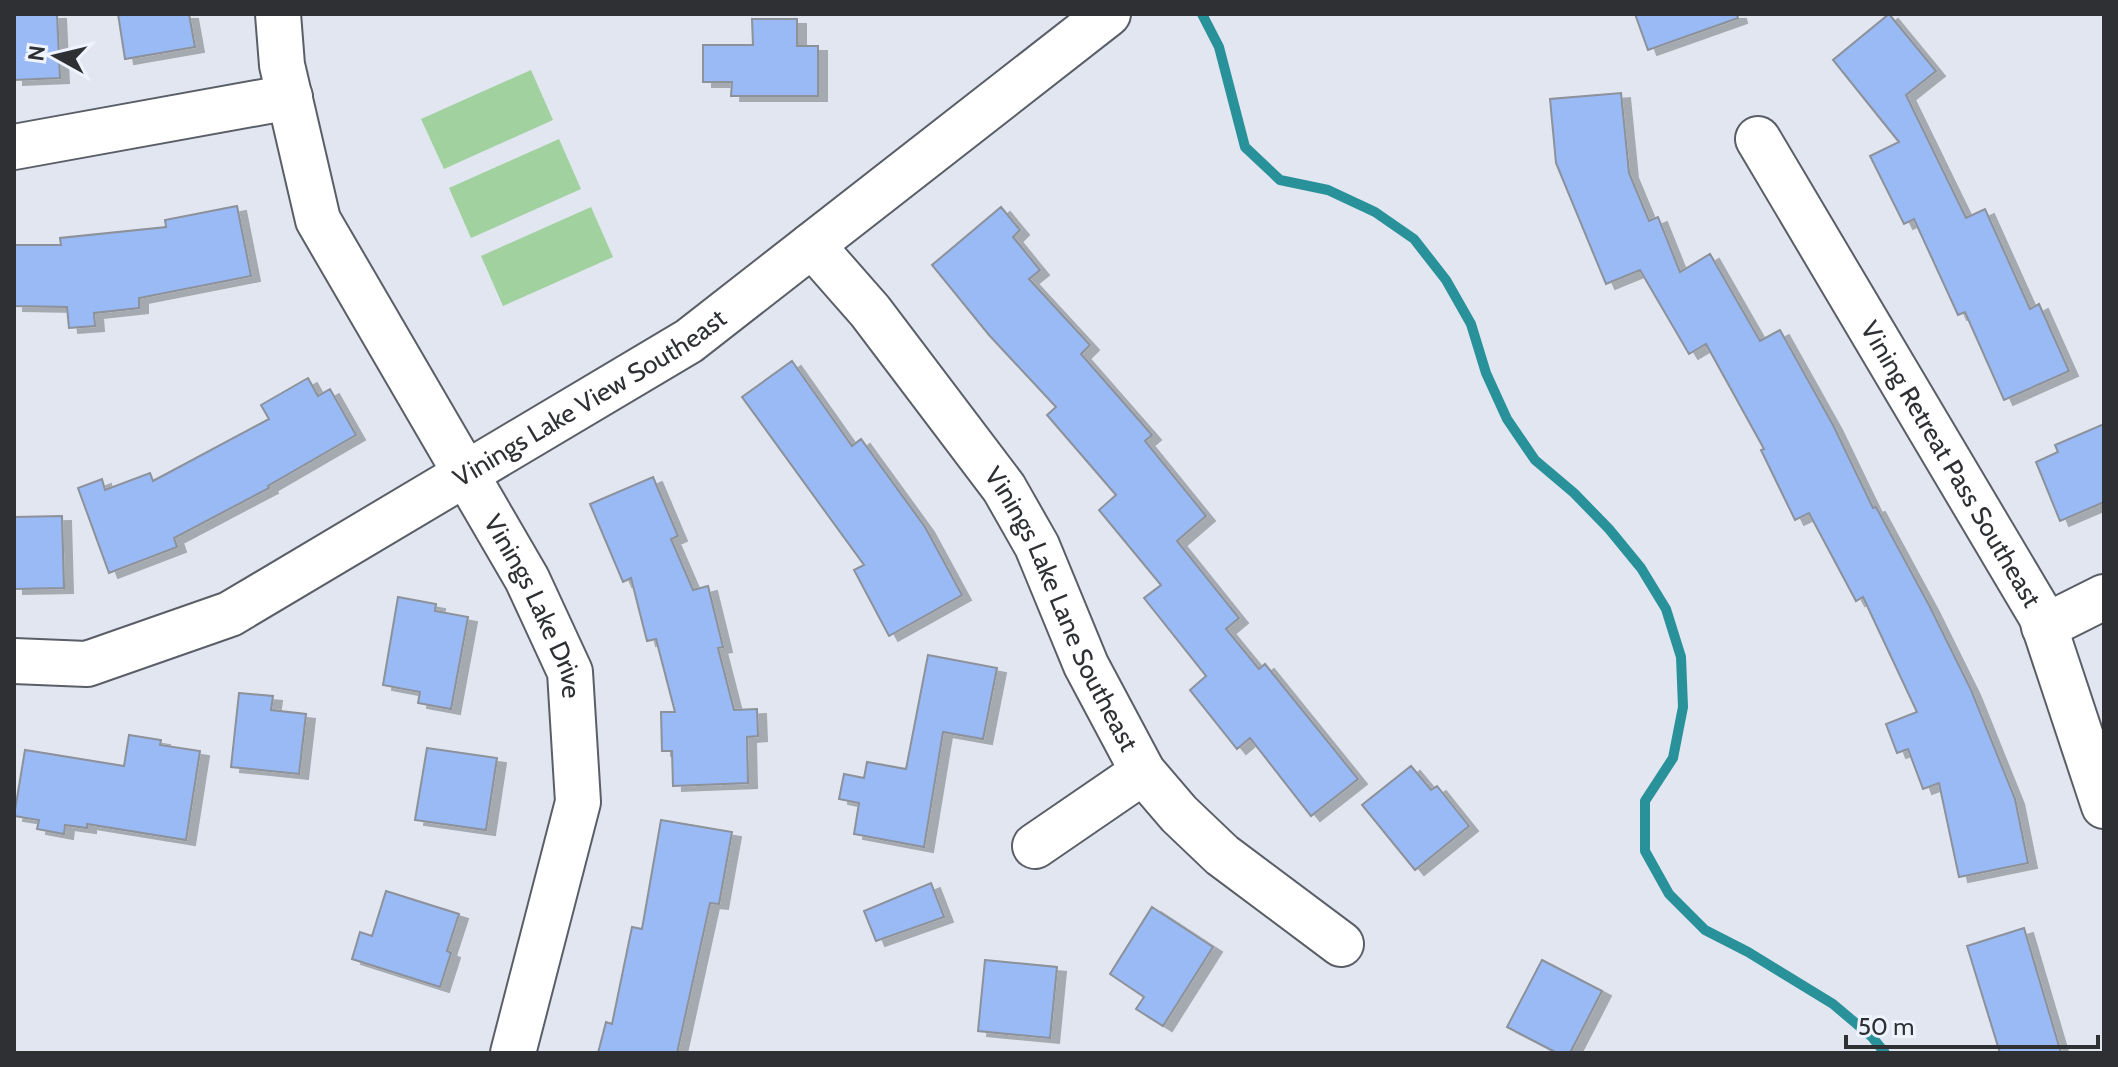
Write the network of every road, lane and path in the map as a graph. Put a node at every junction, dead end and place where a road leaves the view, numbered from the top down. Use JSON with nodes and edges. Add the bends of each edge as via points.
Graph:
{"nodes":[{"id":1,"x":278,"y":14,"type":"edge"},
{"id":2,"x":1108,"y":14,"type":"edge"},
{"id":3,"x":290,"y":97,"type":"junction"},
{"id":4,"x":1758,"y":139,"type":"dead end"},
{"id":5,"x":14,"y":147,"type":"edge"},
{"id":6,"x":812,"y":245,"type":"junction"},
{"id":7,"x":466,"y":474,"type":"junction"},
{"id":8,"x":2104,"y":597,"type":"edge"},
{"id":9,"x":2044,"y":627,"type":"junction"},
{"id":10,"x":14,"y":661,"type":"edge"},
{"id":11,"x":1143,"y":772,"type":"junction"},
{"id":12,"x":2104,"y":806,"type":"edge"},
{"id":13,"x":1035,"y":846,"type":"dead end"},
{"id":14,"x":1341,"y":944,"type":"dead end"},
{"id":15,"x":513,"y":1053,"type":"edge"}],
"edges":[{"from":1,"to":3,"type":"street","name":"Vinings Lake Drive"},
{"from":2,"to":6,"type":"street","name":"Vinings Lake View Southeast"},
{"from":3,"to":5,"type":"street"},
{"from":3,"to":7,"type":"street","name":"Vinings Lake Drive","via":[[318,220]]},
{"from":4,"to":9,"type":"street","name":"Vining Retreat Pass Southeast"},
{"from":6,"to":7,"type":"street","name":"Vinings Lake View Southeast","via":[[689,341]]},
{"from":6,"to":11,"type":"street","name":"Vinings Lake Lane Southeast","via":[[870,311],[1004,488],[1037,546],[1086,665]]},
{"from":7,"to":10,"type":"street","name":"Vinings Lake View Southeast","via":[[230,614],[87,664]]},
{"from":7,"to":15,"type":"street","name":"Vinings Lake Drive","via":[[527,579],[570,672],[578,802]]},
{"from":8,"to":9,"type":"street"},
{"from":9,"to":12,"type":"street","name":"Vining Retreat Pass Southeast"},
{"from":11,"to":13,"type":"street"},
{"from":11,"to":14,"type":"street","name":"Vinings Lake Lane Southeast","via":[[1222,855]]}]}
